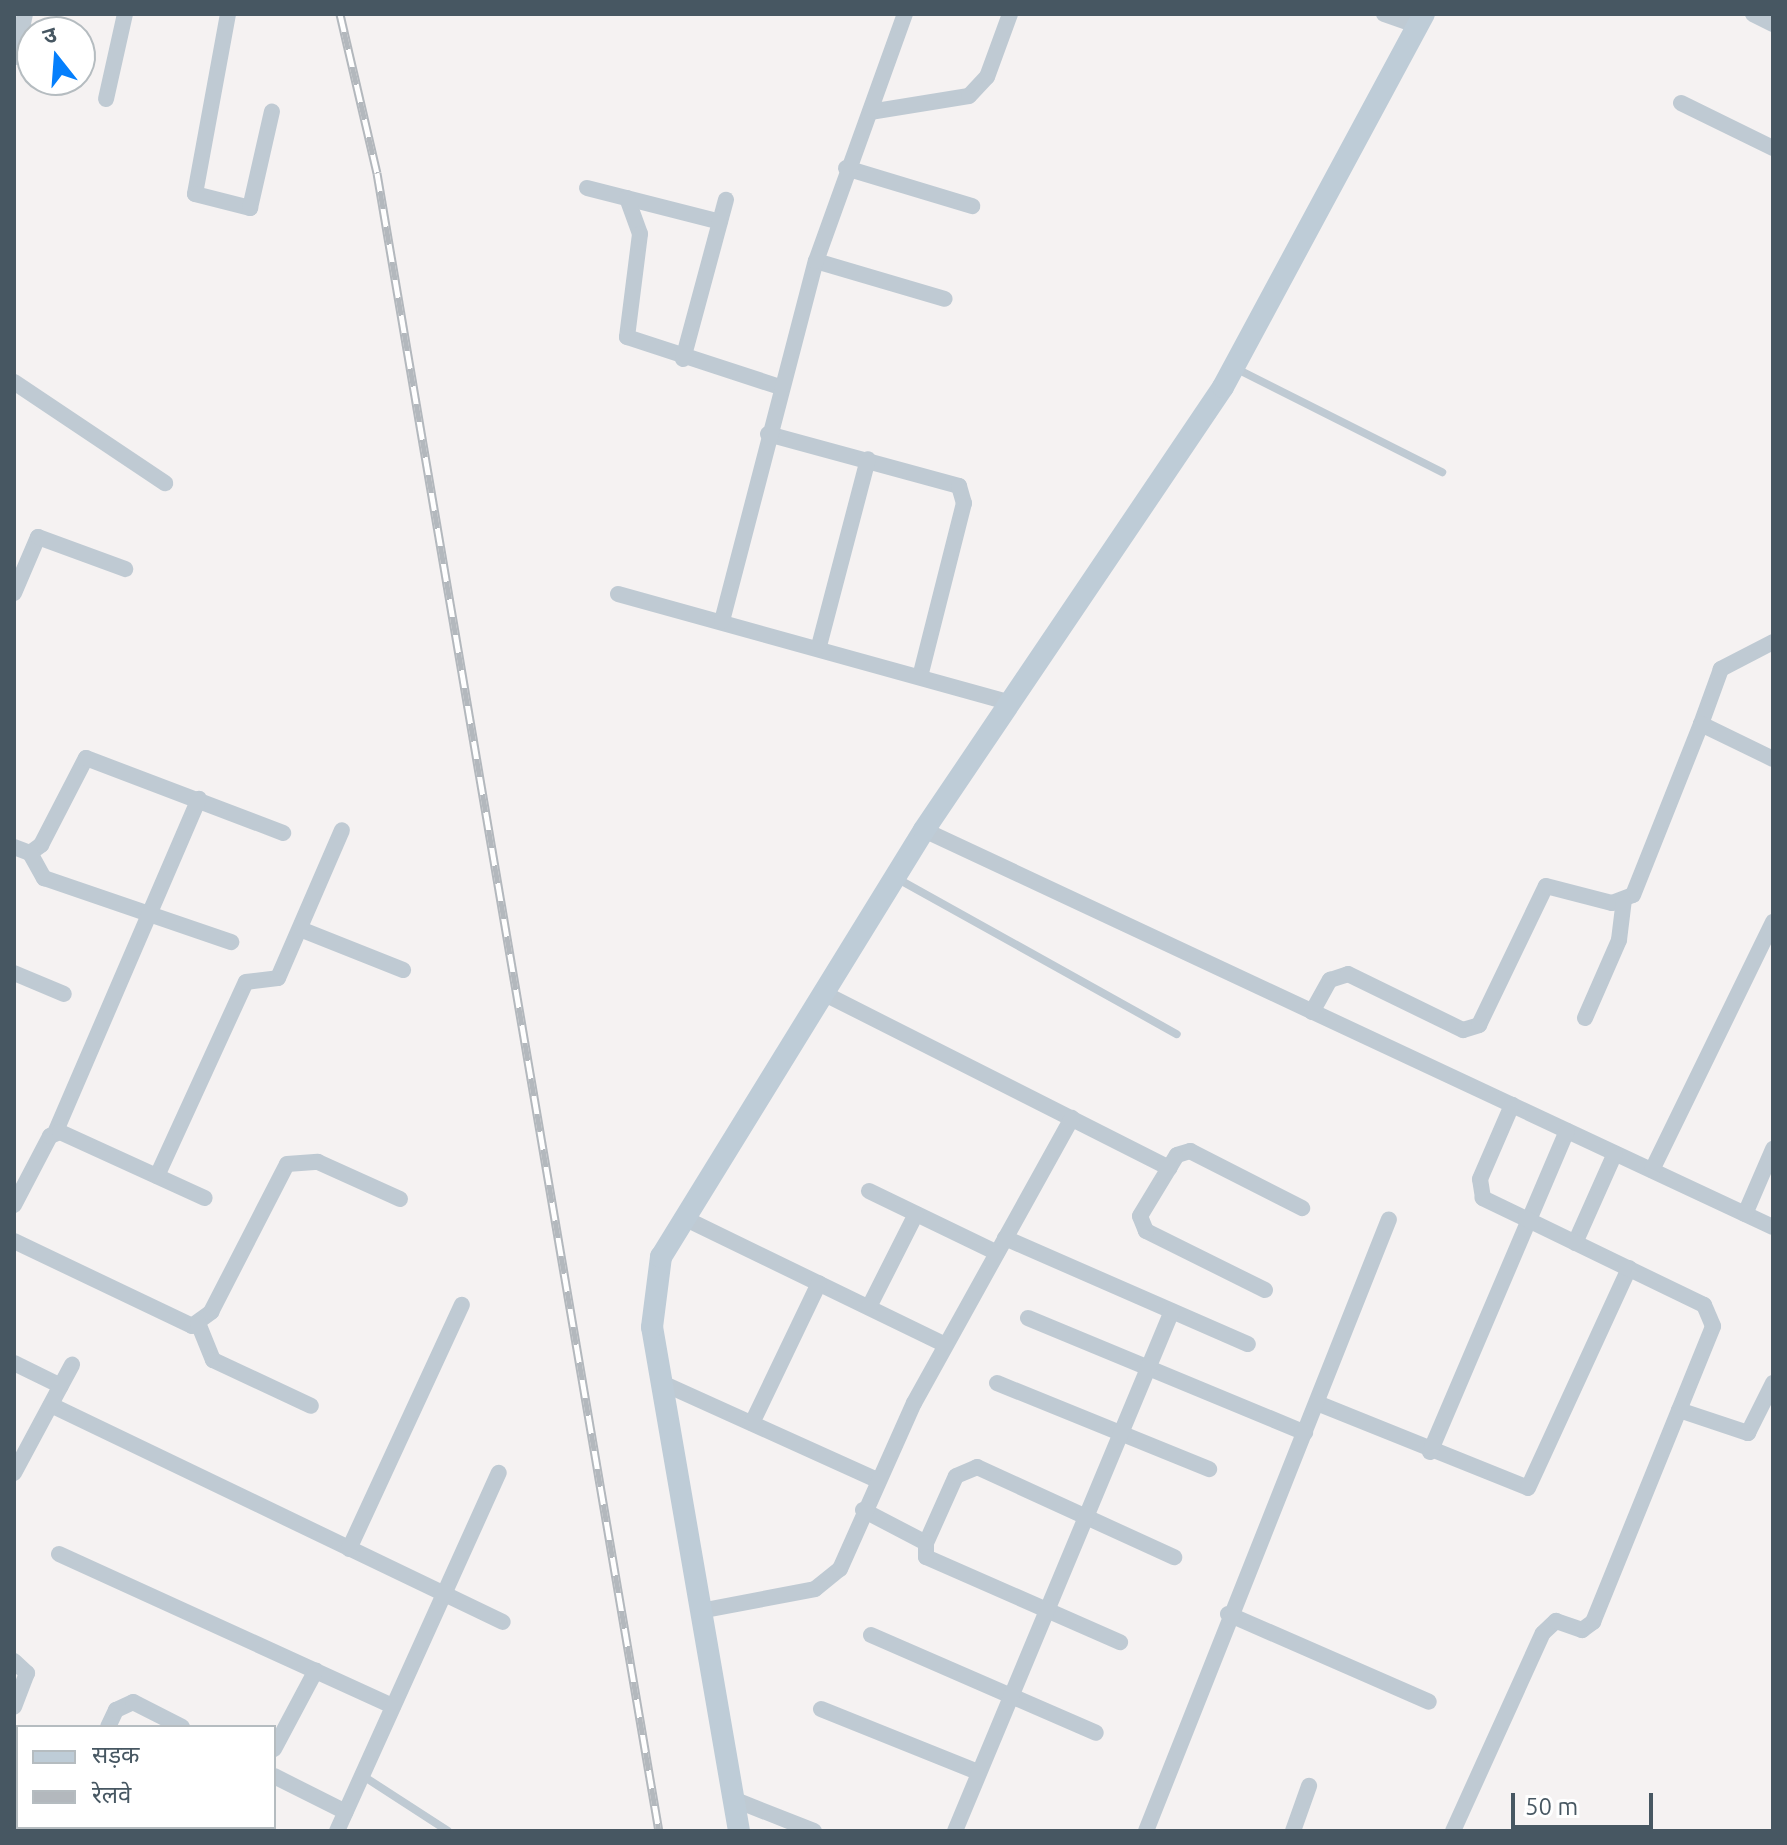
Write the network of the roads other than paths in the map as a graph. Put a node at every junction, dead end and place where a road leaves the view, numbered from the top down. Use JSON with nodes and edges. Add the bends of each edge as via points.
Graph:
{"nodes":[{"id":1,"x":125,"y":14,"type":"edge"},
{"id":2,"x":228,"y":14,"type":"edge"},
{"id":3,"x":905,"y":14,"type":"edge"},
{"id":4,"x":1010,"y":14,"type":"edge"},
{"id":5,"x":1384,"y":14,"type":"edge"},
{"id":6,"x":1753,"y":14,"type":"edge"},
{"id":7,"x":1420,"y":20,"type":"edge"},
{"id":8,"x":1773,"y":24,"type":"edge"},
{"id":9,"x":106,"y":99,"type":"dead end"},
{"id":10,"x":1681,"y":103,"type":"dead end"},
{"id":11,"x":272,"y":111,"type":"dead end"},
{"id":12,"x":870,"y":112,"type":"junction"},
{"id":13,"x":1773,"y":148,"type":"edge"},
{"id":14,"x":846,"y":168,"type":"junction"},
{"id":15,"x":587,"y":188,"type":"dead end"},
{"id":16,"x":627,"y":198,"type":"junction"},
{"id":17,"x":726,"y":200,"type":"dead end"},
{"id":18,"x":972,"y":206,"type":"dead end"},
{"id":19,"x":720,"y":222,"type":"junction"},
{"id":20,"x":816,"y":261,"type":"junction"},
{"id":21,"x":945,"y":299,"type":"dead end"},
{"id":22,"x":683,"y":359,"type":"junction"},
{"id":23,"x":1234,"y":367,"type":"junction"},
{"id":24,"x":14,"y":382,"type":"edge"},
{"id":25,"x":780,"y":387,"type":"junction"},
{"id":26,"x":768,"y":434,"type":"junction"},
{"id":27,"x":868,"y":459,"type":"junction"},
{"id":28,"x":1442,"y":472,"type":"dead end"},
{"id":29,"x":165,"y":483,"type":"dead end"},
{"id":30,"x":125,"y":569,"type":"dead end"},
{"id":31,"x":14,"y":593,"type":"edge"},
{"id":32,"x":618,"y":594,"type":"dead end"},
{"id":33,"x":722,"y":621,"type":"junction"},
{"id":34,"x":1773,"y":642,"type":"edge"},
{"id":35,"x":819,"y":646,"type":"junction"},
{"id":36,"x":921,"y":673,"type":"junction"},
{"id":37,"x":1012,"y":703,"type":"junction"},
{"id":38,"x":1701,"y":724,"type":"junction"},
{"id":39,"x":1773,"y":759,"type":"edge"},
{"id":40,"x":199,"y":799,"type":"junction"},
{"id":41,"x":342,"y":830,"type":"dead end"},
{"id":42,"x":924,"y":830,"type":"junction"},
{"id":43,"x":283,"y":833,"type":"dead end"},
{"id":44,"x":22,"y":850,"type":"edge"},
{"id":45,"x":894,"y":877,"type":"junction"},
{"id":46,"x":1624,"y":902,"type":"junction"},
{"id":47,"x":149,"y":912,"type":"junction"},
{"id":48,"x":1773,"y":922,"type":"edge"},
{"id":49,"x":300,"y":929,"type":"junction"},
{"id":50,"x":1769,"y":940,"type":"edge"},
{"id":51,"x":231,"y":942,"type":"dead end"},
{"id":52,"x":403,"y":970,"type":"dead end"},
{"id":53,"x":15,"y":976,"type":"edge"},
{"id":54,"x":64,"y":994,"type":"dead end"},
{"id":55,"x":825,"y":994,"type":"junction"},
{"id":56,"x":1312,"y":1012,"type":"junction"},
{"id":57,"x":1585,"y":1018,"type":"dead end"},
{"id":58,"x":1177,"y":1034,"type":"dead end"},
{"id":59,"x":1512,"y":1105,"type":"junction"},
{"id":60,"x":1072,"y":1118,"type":"junction"},
{"id":61,"x":1567,"y":1131,"type":"junction"},
{"id":62,"x":55,"y":1133,"type":"junction"},
{"id":63,"x":1773,"y":1149,"type":"edge"},
{"id":64,"x":1615,"y":1153,"type":"junction"},
{"id":65,"x":1169,"y":1168,"type":"junction"},
{"id":66,"x":1652,"y":1170,"type":"junction"},
{"id":67,"x":157,"y":1176,"type":"junction"},
{"id":68,"x":869,"y":1191,"type":"dead end"},
{"id":69,"x":205,"y":1198,"type":"dead end"},
{"id":70,"x":400,"y":1199,"type":"dead end"},
{"id":71,"x":14,"y":1205,"type":"edge"},
{"id":72,"x":1302,"y":1208,"type":"dead end"},
{"id":73,"x":916,"y":1214,"type":"junction"},
{"id":74,"x":1745,"y":1214,"type":"junction"},
{"id":75,"x":684,"y":1218,"type":"junction"},
{"id":76,"x":1389,"y":1219,"type":"dead end"},
{"id":77,"x":1527,"y":1221,"type":"junction"},
{"id":78,"x":1773,"y":1227,"type":"edge"},
{"id":79,"x":1005,"y":1238,"type":"junction"},
{"id":80,"x":14,"y":1241,"type":"edge"},
{"id":81,"x":1575,"y":1243,"type":"junction"},
{"id":82,"x":997,"y":1253,"type":"junction"},
{"id":83,"x":1629,"y":1268,"type":"junction"},
{"id":84,"x":819,"y":1283,"type":"junction"},
{"id":85,"x":1265,"y":1290,"type":"dead end"},
{"id":86,"x":462,"y":1305,"type":"dead end"},
{"id":87,"x":869,"y":1307,"type":"junction"},
{"id":88,"x":1172,"y":1311,"type":"junction"},
{"id":89,"x":1028,"y":1318,"type":"dead end"},
{"id":90,"x":198,"y":1323,"type":"junction"},
{"id":91,"x":1248,"y":1344,"type":"dead end"},
{"id":92,"x":945,"y":1345,"type":"junction"},
{"id":93,"x":14,"y":1363,"type":"edge"},
{"id":94,"x":72,"y":1365,"type":"dead end"},
{"id":95,"x":1149,"y":1367,"type":"junction"},
{"id":96,"x":660,"y":1382,"type":"junction"},
{"id":97,"x":997,"y":1383,"type":"dead end"},
{"id":98,"x":1773,"y":1383,"type":"edge"},
{"id":99,"x":61,"y":1386,"type":"junction"},
{"id":100,"x":1317,"y":1403,"type":"junction"},
{"id":101,"x":51,"y":1405,"type":"junction"},
{"id":102,"x":311,"y":1406,"type":"dead end"},
{"id":103,"x":1679,"y":1410,"type":"junction"},
{"id":104,"x":752,"y":1423,"type":"junction"},
{"id":105,"x":1305,"y":1433,"type":"junction"},
{"id":106,"x":1120,"y":1434,"type":"junction"},
{"id":107,"x":1430,"y":1452,"type":"junction"},
{"id":108,"x":1209,"y":1469,"type":"dead end"},
{"id":109,"x":14,"y":1473,"type":"edge"},
{"id":110,"x":499,"y":1473,"type":"dead end"},
{"id":111,"x":875,"y":1479,"type":"junction"},
{"id":112,"x":863,"y":1510,"type":"junction"},
{"id":113,"x":1085,"y":1516,"type":"junction"},
{"id":114,"x":926,"y":1543,"type":"junction"},
{"id":115,"x":349,"y":1549,"type":"junction"},
{"id":116,"x":59,"y":1554,"type":"dead end"},
{"id":117,"x":1174,"y":1557,"type":"dead end"},
{"id":118,"x":443,"y":1594,"type":"junction"},
{"id":119,"x":1047,"y":1607,"type":"junction"},
{"id":120,"x":700,"y":1611,"type":"junction"},
{"id":121,"x":1228,"y":1614,"type":"junction"},
{"id":122,"x":503,"y":1622,"type":"dead end"},
{"id":123,"x":871,"y":1635,"type":"dead end"},
{"id":124,"x":1120,"y":1642,"type":"dead end"},
{"id":125,"x":14,"y":1661,"type":"edge"},
{"id":126,"x":316,"y":1670,"type":"junction"},
{"id":127,"x":1009,"y":1696,"type":"junction"},
{"id":128,"x":1429,"y":1702,"type":"dead end"},
{"id":129,"x":393,"y":1706,"type":"junction"},
{"id":130,"x":14,"y":1707,"type":"edge"},
{"id":131,"x":821,"y":1709,"type":"dead end"},
{"id":132,"x":109,"y":1725,"type":"edge"},
{"id":133,"x":178,"y":1725,"type":"edge"},
{"id":134,"x":1096,"y":1733,"type":"dead end"},
{"id":135,"x":276,"y":1745,"type":"edge"},
{"id":136,"x":978,"y":1772,"type":"junction"},
{"id":137,"x":363,"y":1776,"type":"junction"},
{"id":138,"x":276,"y":1777,"type":"edge"},
{"id":139,"x":1309,"y":1786,"type":"dead end"},
{"id":140,"x":733,"y":1799,"type":"junction"},
{"id":141,"x":346,"y":1812,"type":"junction"},
{"id":142,"x":337,"y":1831,"type":"edge"},
{"id":143,"x":448,"y":1831,"type":"edge"},
{"id":144,"x":739,"y":1831,"type":"edge"},
{"id":145,"x":814,"y":1831,"type":"edge"},
{"id":146,"x":955,"y":1831,"type":"edge"},
{"id":147,"x":1146,"y":1831,"type":"edge"},
{"id":148,"x":1293,"y":1831,"type":"edge"},
{"id":149,"x":1453,"y":1831,"type":"edge"}],
"edges":[{"from":1,"to":9,"type":"street"},
{"from":2,"to":11,"type":"street","via":[[192,178],[195,194],[250,208]]},
{"from":3,"to":12,"type":"street"},
{"from":4,"to":12,"type":"street","via":[[987,77],[969,96]]},
{"from":5,"to":7,"type":"street"},
{"from":6,"to":8,"type":"street"},
{"from":7,"to":23,"type":"street"},
{"from":10,"to":13,"type":"street"},
{"from":12,"to":14,"type":"street"},
{"from":14,"to":18,"type":"street"},
{"from":14,"to":20,"type":"street"},
{"from":15,"to":16,"type":"street"},
{"from":16,"to":19,"type":"street"},
{"from":16,"to":22,"type":"street","via":[[640,234],[627,337]]},
{"from":17,"to":19,"type":"street"},
{"from":19,"to":22,"type":"street"},
{"from":20,"to":21,"type":"street"},
{"from":20,"to":25,"type":"street"},
{"from":22,"to":25,"type":"street"},
{"from":23,"to":28,"type":"lane"},
{"from":23,"to":37,"type":"street"},
{"from":24,"to":29,"type":"street"},
{"from":25,"to":26,"type":"street"},
{"from":26,"to":27,"type":"street"},
{"from":26,"to":33,"type":"street"},
{"from":27,"to":35,"type":"street"},
{"from":27,"to":36,"type":"street","via":[[952,482],[964,495]]},
{"from":30,"to":31,"type":"street","via":[[38,537]]},
{"from":32,"to":33,"type":"street"},
{"from":33,"to":35,"type":"street"},
{"from":34,"to":38,"type":"street","via":[[1721,669]]},
{"from":35,"to":36,"type":"street"},
{"from":36,"to":37,"type":"street"},
{"from":37,"to":42,"type":"street"},
{"from":38,"to":39,"type":"street"},
{"from":38,"to":46,"type":"street","via":[[1641,884]]},
{"from":40,"to":43,"type":"street"},
{"from":40,"to":44,"type":"street","via":[[86,758]]},
{"from":40,"to":47,"type":"street"},
{"from":41,"to":49,"type":"street"},
{"from":42,"to":45,"type":"street"},
{"from":42,"to":56,"type":"street"},
{"from":44,"to":47,"type":"street","via":[[44,878]]},
{"from":45,"to":55,"type":"street"},
{"from":45,"to":58,"type":"lane"},
{"from":46,"to":56,"type":"street","via":[[1546,886],[1485,1017],[1472,1030],[1348,974],[1330,980]]},
{"from":46,"to":57,"type":"street","via":[[1619,940]]},
{"from":47,"to":51,"type":"street"},
{"from":47,"to":62,"type":"street"},
{"from":48,"to":50,"type":"street"},
{"from":49,"to":52,"type":"street"},
{"from":49,"to":67,"type":"street","via":[[274,982],[246,982]]},
{"from":50,"to":66,"type":"street"},
{"from":53,"to":54,"type":"street"},
{"from":55,"to":60,"type":"street"},
{"from":55,"to":75,"type":"street"},
{"from":56,"to":59,"type":"street"},
{"from":59,"to":61,"type":"street"},
{"from":59,"to":77,"type":"street","via":[[1479,1188],[1489,1204]]},
{"from":60,"to":65,"type":"street"},
{"from":60,"to":79,"type":"street"},
{"from":61,"to":64,"type":"street"},
{"from":61,"to":77,"type":"street"},
{"from":62,"to":67,"type":"street"},
{"from":62,"to":71,"type":"street"},
{"from":63,"to":74,"type":"street"},
{"from":64,"to":66,"type":"street"},
{"from":64,"to":81,"type":"street"},
{"from":65,"to":72,"type":"street","via":[[1190,1151]]},
{"from":65,"to":85,"type":"street","via":[[1140,1216],[1142,1226]]},
{"from":66,"to":74,"type":"street"},
{"from":67,"to":69,"type":"street"},
{"from":68,"to":73,"type":"street"},
{"from":70,"to":90,"type":"street","via":[[318,1162],[287,1164],[211,1312]]},
{"from":73,"to":82,"type":"street"},
{"from":73,"to":87,"type":"street"},
{"from":74,"to":78,"type":"street"},
{"from":75,"to":84,"type":"street"},
{"from":75,"to":96,"type":"street","via":[[652,1292]]},
{"from":76,"to":100,"type":"street"},
{"from":77,"to":81,"type":"street"},
{"from":77,"to":107,"type":"street"},
{"from":79,"to":82,"type":"street"},
{"from":79,"to":88,"type":"street"},
{"from":80,"to":90,"type":"street","via":[[172,1321]]},
{"from":81,"to":83,"type":"street"},
{"from":82,"to":92,"type":"street"},
{"from":83,"to":103,"type":"street","via":[[1712,1313]]},
{"from":83,"to":107,"type":"street","via":[[1528,1488]]},
{"from":84,"to":87,"type":"street"},
{"from":84,"to":104,"type":"street"},
{"from":86,"to":115,"type":"street"},
{"from":87,"to":92,"type":"street"},
{"from":88,"to":91,"type":"street"},
{"from":88,"to":95,"type":"street"},
{"from":89,"to":95,"type":"street"},
{"from":90,"to":102,"type":"street","via":[[213,1360]]},
{"from":92,"to":111,"type":"street"},
{"from":93,"to":99,"type":"street"},
{"from":94,"to":99,"type":"street"},
{"from":95,"to":105,"type":"street"},
{"from":95,"to":106,"type":"street"},
{"from":96,"to":104,"type":"street"},
{"from":96,"to":120,"type":"street"},
{"from":97,"to":106,"type":"street"},
{"from":98,"to":103,"type":"street","via":[[1748,1433]]},
{"from":99,"to":101,"type":"street"},
{"from":100,"to":105,"type":"street"},
{"from":100,"to":107,"type":"street"},
{"from":101,"to":109,"type":"street"},
{"from":101,"to":115,"type":"street"},
{"from":103,"to":149,"type":"street","via":[[1593,1622],[1588,1630],[1556,1621],[1543,1633]]},
{"from":104,"to":111,"type":"street"},
{"from":105,"to":121,"type":"street"},
{"from":106,"to":108,"type":"street"},
{"from":106,"to":113,"type":"street"},
{"from":110,"to":118,"type":"street"},
{"from":111,"to":112,"type":"street"},
{"from":112,"to":114,"type":"street"},
{"from":112,"to":120,"type":"street","via":[[831,1580]]},
{"from":113,"to":114,"type":"street","via":[[968,1466],[956,1476]]},
{"from":113,"to":117,"type":"street"},
{"from":113,"to":119,"type":"street"},
{"from":114,"to":119,"type":"street","via":[[926,1557]]},
{"from":115,"to":118,"type":"street"},
{"from":116,"to":126,"type":"street"},
{"from":118,"to":122,"type":"street"},
{"from":118,"to":129,"type":"street"},
{"from":119,"to":124,"type":"street"},
{"from":119,"to":127,"type":"street"},
{"from":120,"to":140,"type":"street"},
{"from":121,"to":128,"type":"street"},
{"from":121,"to":147,"type":"street"},
{"from":123,"to":127,"type":"street"},
{"from":125,"to":130,"type":"street","via":[[27,1673]]},
{"from":126,"to":129,"type":"street"},
{"from":126,"to":135,"type":"street"},
{"from":127,"to":134,"type":"street"},
{"from":127,"to":136,"type":"street"},
{"from":129,"to":137,"type":"street"},
{"from":131,"to":136,"type":"street"},
{"from":132,"to":133,"type":"street","via":[[116,1710],[133,1702]]},
{"from":136,"to":146,"type":"street"},
{"from":137,"to":141,"type":"street"},
{"from":137,"to":143,"type":"lane"},
{"from":138,"to":141,"type":"street"},
{"from":139,"to":148,"type":"street"},
{"from":140,"to":144,"type":"street"},
{"from":140,"to":145,"type":"street"},
{"from":141,"to":142,"type":"street"}]}
